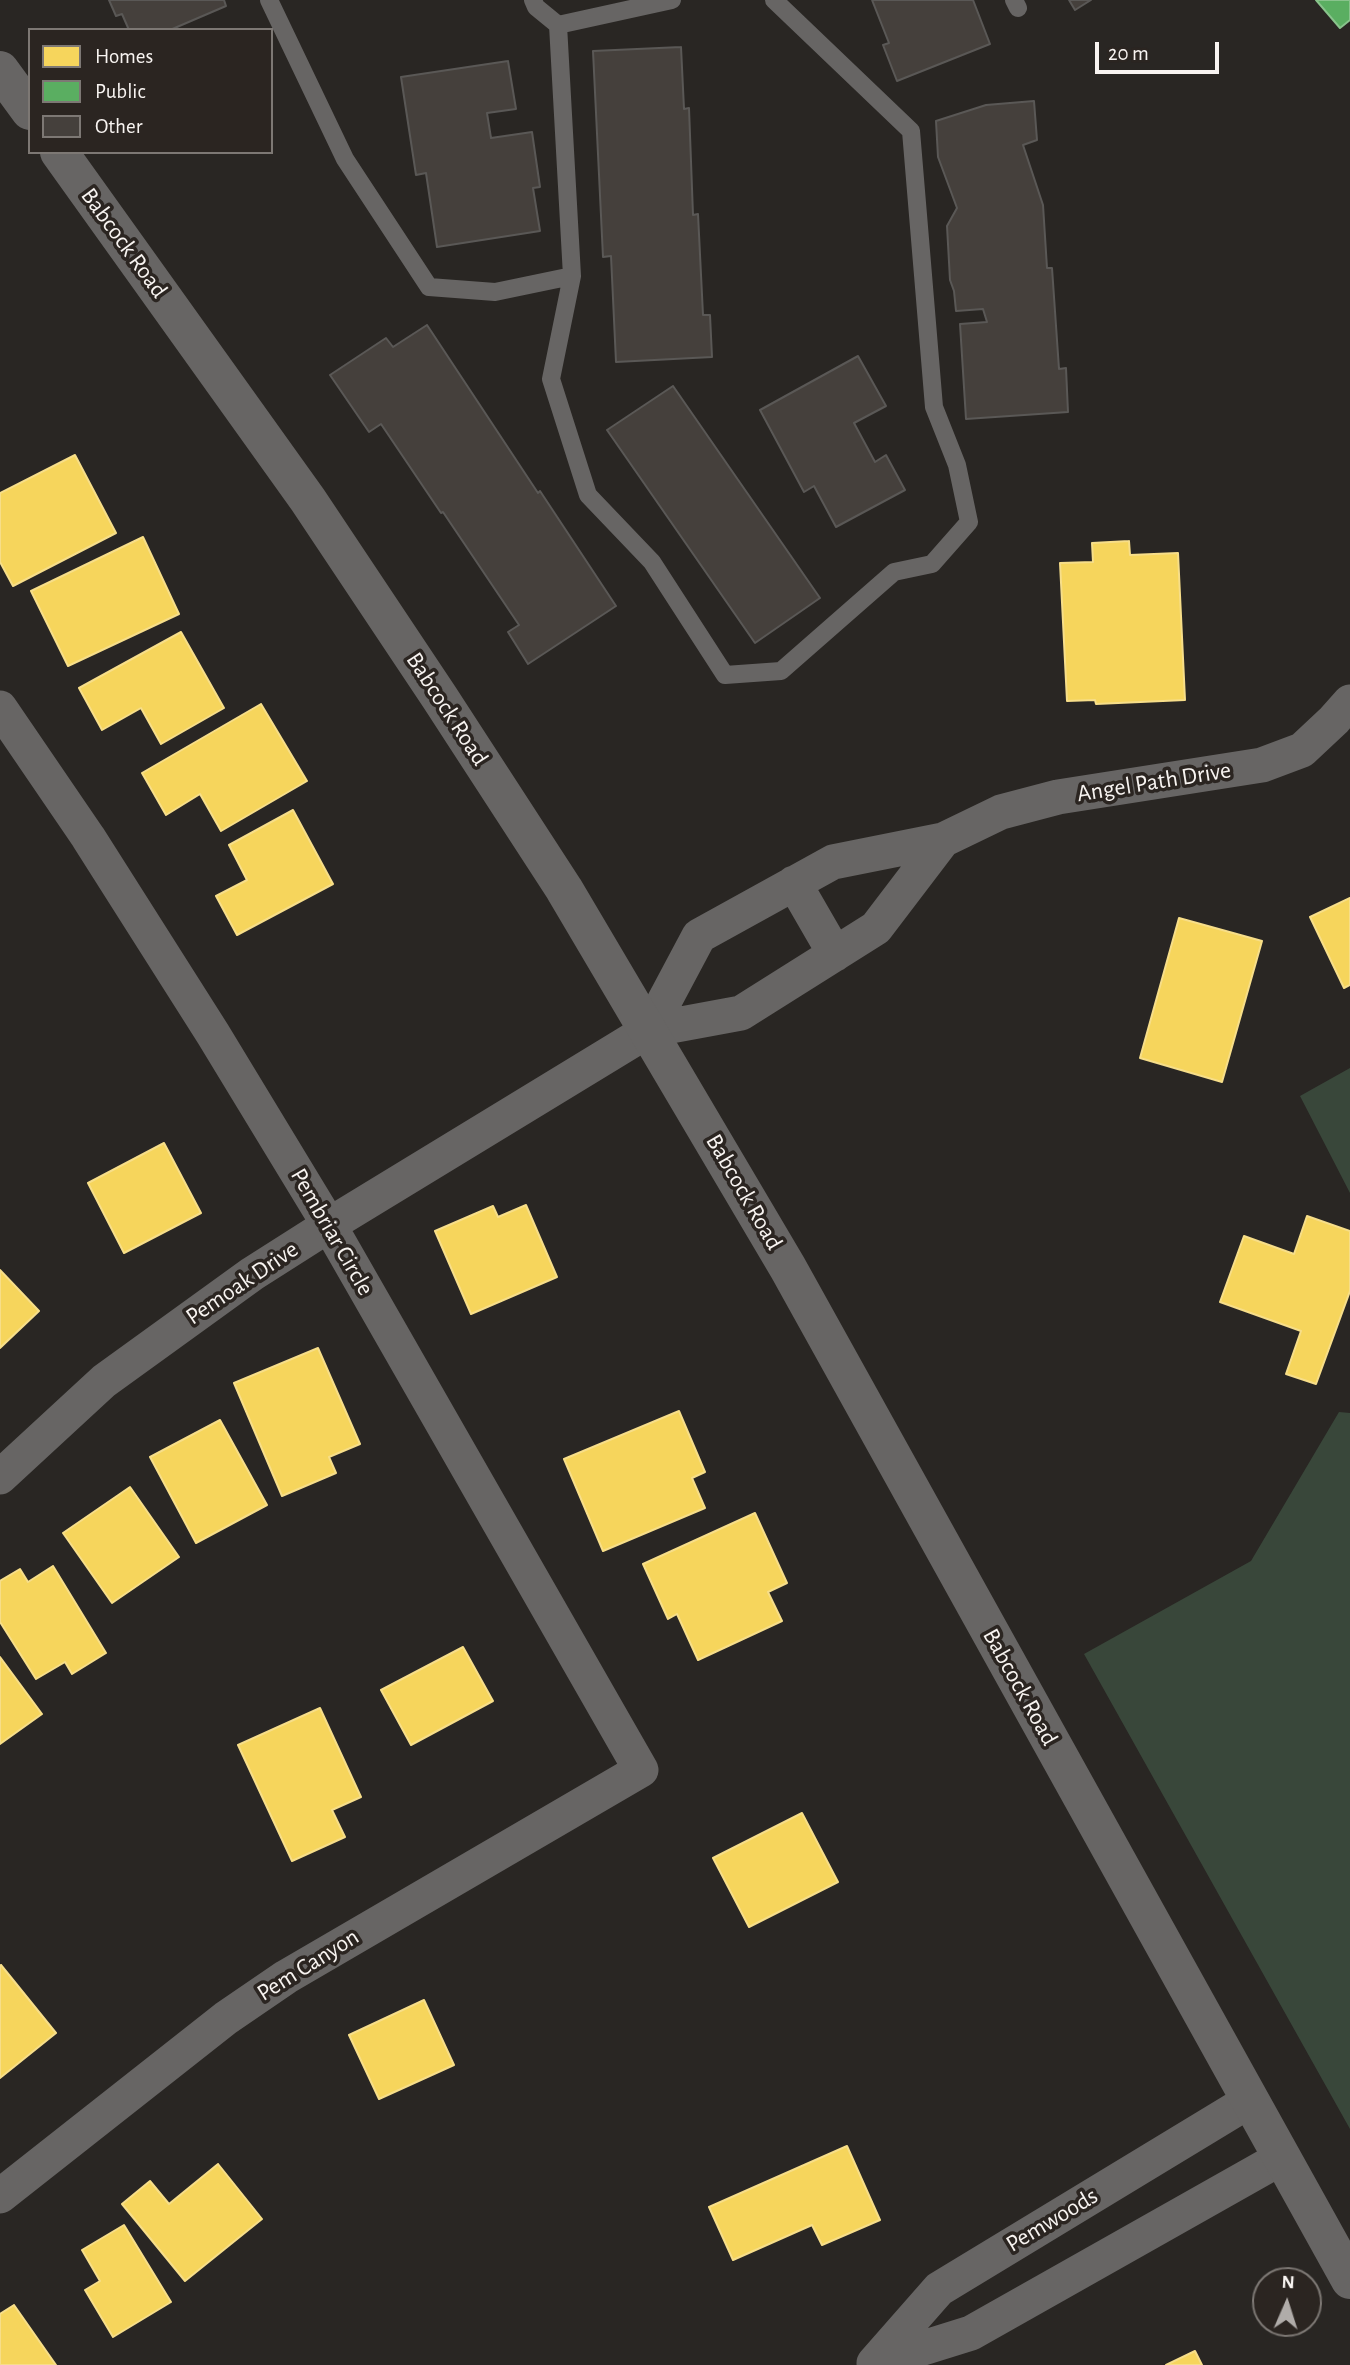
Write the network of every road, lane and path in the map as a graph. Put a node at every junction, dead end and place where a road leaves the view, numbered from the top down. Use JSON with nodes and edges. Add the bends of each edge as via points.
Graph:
{"nodes":[{"id":1,"x":269,"y":0,"type":"edge"},
{"id":2,"x":533,"y":0,"type":"edge"},
{"id":3,"x":672,"y":0,"type":"edge"},
{"id":4,"x":774,"y":0,"type":"edge"},
{"id":5,"x":558,"y":25,"type":"junction"},
{"id":6,"x":0,"y":69,"type":"edge"},
{"id":7,"x":28,"y":108,"type":"edge"},
{"id":8,"x":60,"y":154,"type":"edge"},
{"id":9,"x":572,"y":276,"type":"junction"},
{"id":10,"x":1350,"y":702,"type":"edge"},
{"id":11,"x":0,"y":708,"type":"edge"},
{"id":12,"x":943,"y":840,"type":"junction"},
{"id":13,"x":794,"y":883,"type":"junction"},
{"id":14,"x":835,"y":954,"type":"junction"},
{"id":15,"x":649,"y":1030,"type":"junction"},
{"id":16,"x":329,"y":1225,"type":"junction"},
{"id":17,"x":0,"y":1477,"type":"edge"},
{"id":18,"x":641,"y":1770,"type":"joint"},
{"id":19,"x":1249,"y":2101,"type":"junction"},
{"id":20,"x":1281,"y":2158,"type":"junction"},
{"id":21,"x":0,"y":2196,"type":"edge"},
{"id":22,"x":1350,"y":2280,"type":"edge"},
{"id":23,"x":873,"y":2364,"type":"edge"}],
"edges":[{"from":1,"to":9,"type":"lane","via":[[345,159],[429,288],[495,292]]},
{"from":2,"to":5,"type":"lane"},
{"from":3,"to":5,"type":"lane"},
{"from":4,"to":9,"type":"lane","via":[[911,131],[934,407],[957,465],[969,522],[932,564],[894,572],[781,671],[725,675],[652,562],[588,495],[551,379]]},
{"from":5,"to":9,"type":"lane"},
{"from":6,"to":7,"type":"main road"},
{"from":8,"to":15,"type":"main road","name":"Babcock Road","via":[[308,500],[557,878]]},
{"from":10,"to":12,"type":"street","name":"Angel Path Drive","via":[[1302,750],[1262,765],[1058,797],[1002,812]]},
{"from":11,"to":16,"type":"street","name":"Pembriar Circle","via":[[96,848]]},
{"from":12,"to":13,"type":"street","name":"Angel Path Drive","via":[[833,862]]},
{"from":12,"to":14,"type":"street","name":"Angel Path Drive","via":[[876,928]]},
{"from":13,"to":14,"type":"street"},
{"from":13,"to":15,"type":"street","name":"Angel Path Drive","via":[[699,936]]},
{"from":14,"to":15,"type":"street","name":"Angel Path Drive","via":[[741,1013]]},
{"from":15,"to":16,"type":"street","name":"Pemoak Drive"},
{"from":15,"to":19,"type":"main road","name":"Babcock Road","via":[[788,1268]]},
{"from":16,"to":17,"type":"street","name":"Pemoak Drive","via":[[252,1274],[104,1381]]},
{"from":16,"to":18,"type":"street","name":"Pembriar Circle"},
{"from":18,"to":21,"type":"street","name":"Pem Canyon","via":[[286,1977],[226,2018]]},
{"from":19,"to":20,"type":"main road","name":"Babcock Road"},
{"from":19,"to":23,"type":"street","name":"Pemwoods","via":[[939,2289]]},
{"from":20,"to":22,"type":"main road","name":"Babcock Road"},
{"from":20,"to":23,"type":"street","name":"Pemwoods","via":[[971,2333]]}]}
